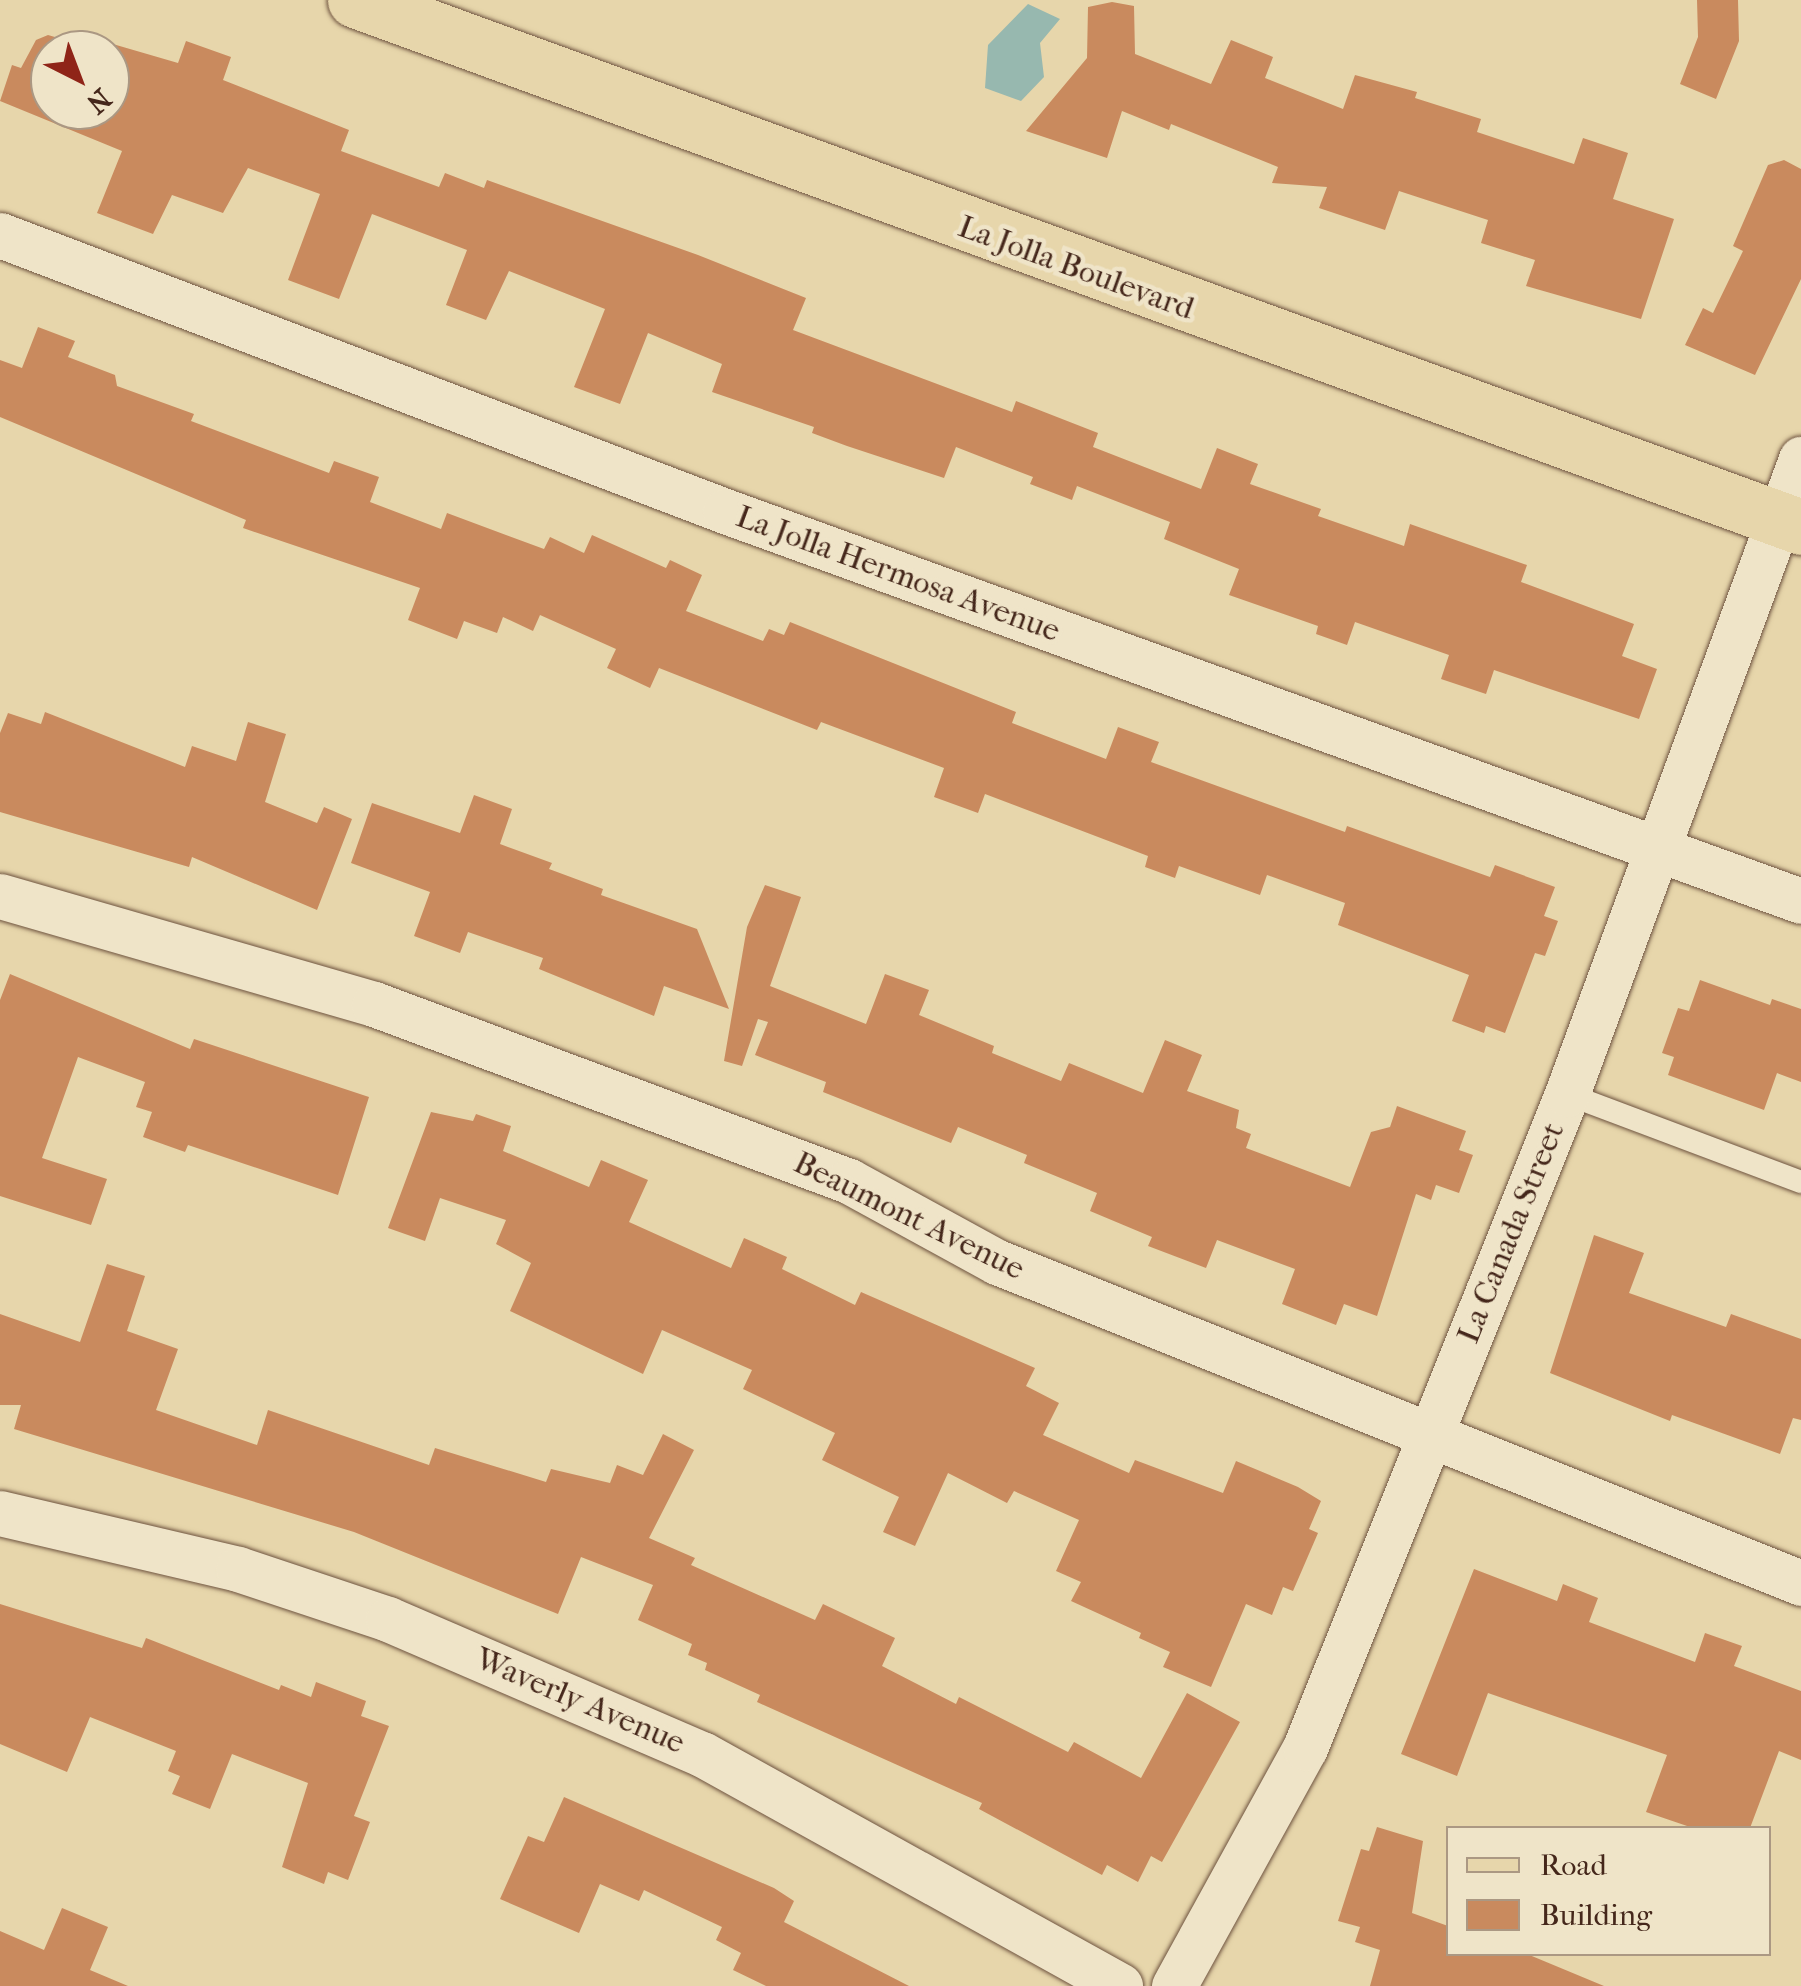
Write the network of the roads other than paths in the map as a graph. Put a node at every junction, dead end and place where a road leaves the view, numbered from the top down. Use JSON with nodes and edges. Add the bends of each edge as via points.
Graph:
{"nodes":[{"id":1,"x":355,"y":0,"type":"edge"},
{"id":2,"x":0,"y":234,"type":"edge"},
{"id":3,"x":1801,"y":460,"type":"edge"},
{"id":4,"x":1790,"y":523,"type":"edge"},
{"id":5,"x":1656,"y":845,"type":"junction"},
{"id":6,"x":0,"y":896,"type":"edge"},
{"id":7,"x":1801,"y":901,"type":"edge"},
{"id":8,"x":1568,"y":1094,"type":"junction"},
{"id":9,"x":1801,"y":1182,"type":"edge"},
{"id":10,"x":1428,"y":1438,"type":"junction"},
{"id":11,"x":0,"y":1513,"type":"edge"},
{"id":12,"x":1801,"y":1583,"type":"edge"},
{"id":13,"x":1120,"y":1986,"type":"edge"},
{"id":14,"x":1174,"y":1986,"type":"edge"}],
"edges":[{"from":1,"to":4,"type":"main road","name":"La Jolla Boulevard"},
{"from":2,"to":5,"type":"street","name":"La Jolla Hermosa Avenue","via":[[724,511]]},
{"from":3,"to":4,"type":"street","name":"La Canada Street"},
{"from":4,"to":5,"type":"street","name":"La Canada Street"},
{"from":5,"to":7,"type":"street","name":"La Jolla Hermosa Avenue"},
{"from":5,"to":8,"type":"street","name":"La Canada Street"},
{"from":6,"to":10,"type":"street","name":"Beaumont Avenue","via":[[374,1004],[849,1181],[997,1262]]},
{"from":8,"to":9,"type":"lane"},
{"from":8,"to":10,"type":"street","name":"La Canada Street"},
{"from":10,"to":12,"type":"street","name":"Beaumont Avenue"},
{"from":10,"to":14,"type":"street","name":"La Canada Street","via":[[1305,1748]]},
{"from":11,"to":13,"type":"street","name":"Waverly Avenue","via":[[238,1569],[388,1618],[702,1754]]}]}
